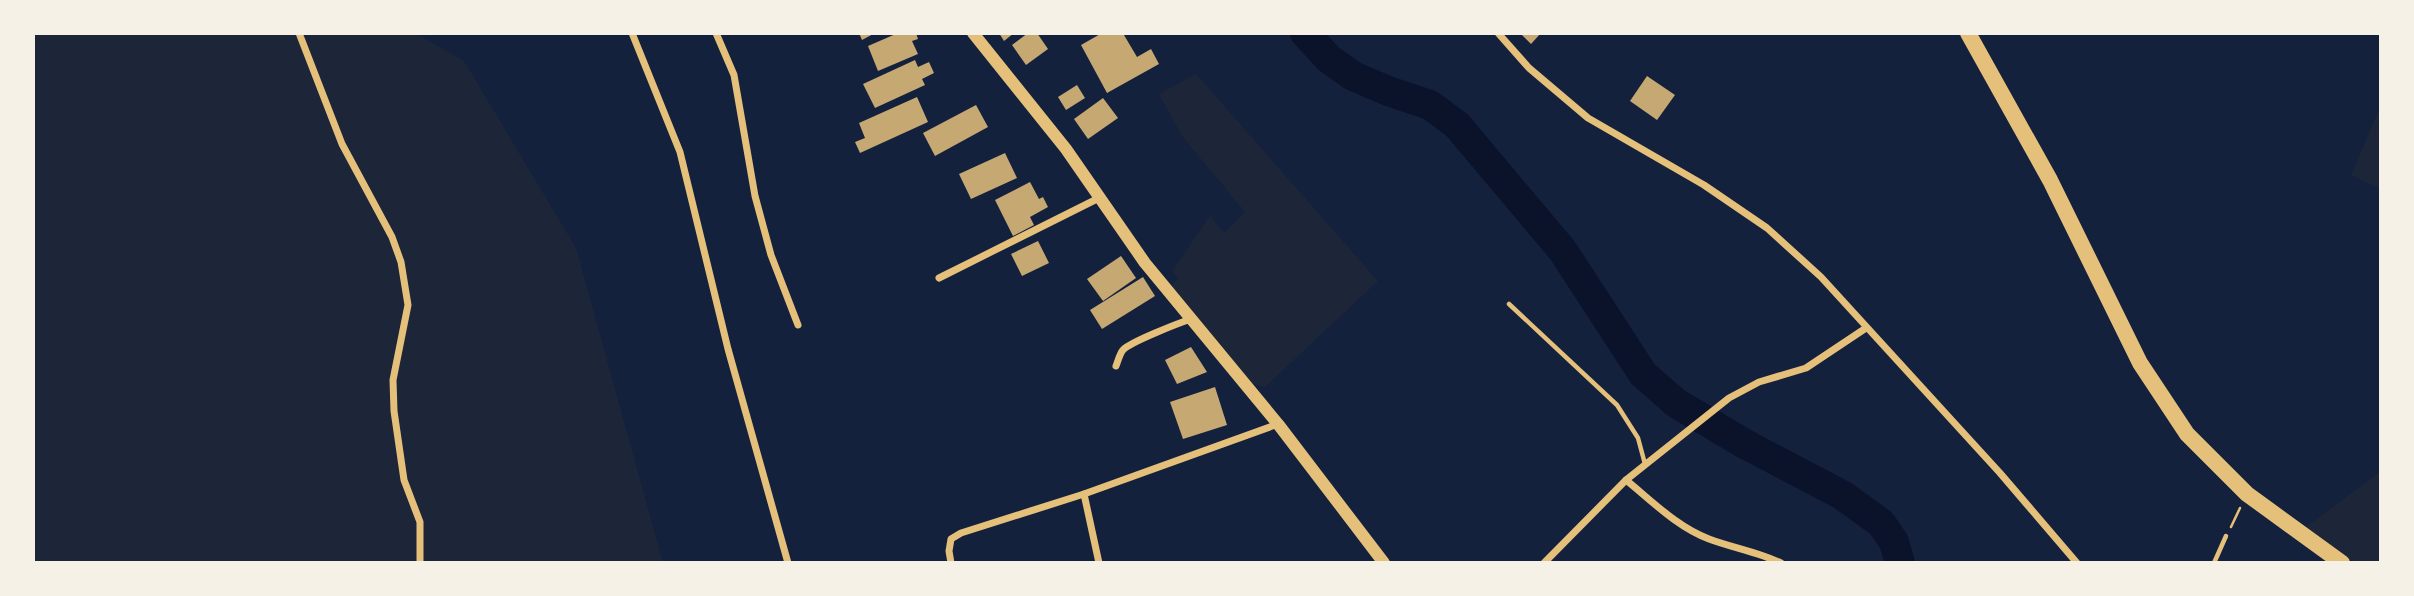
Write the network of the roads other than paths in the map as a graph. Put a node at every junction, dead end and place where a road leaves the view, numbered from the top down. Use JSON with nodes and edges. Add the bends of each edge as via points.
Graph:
{"nodes":[{"id":1,"x":299,"y":33,"type":"edge"},
{"id":2,"x":632,"y":33,"type":"edge"},
{"id":3,"x":716,"y":33,"type":"edge"},
{"id":4,"x":973,"y":33,"type":"edge"},
{"id":5,"x":1498,"y":33,"type":"edge"},
{"id":6,"x":1968,"y":33,"type":"edge"},
{"id":7,"x":1099,"y":198,"type":"junction"},
{"id":8,"x":939,"y":278,"type":"dead end"},
{"id":9,"x":1508,"y":304,"type":"dead end"},
{"id":10,"x":1191,"y":319,"type":"junction"},
{"id":11,"x":798,"y":325,"type":"dead end"},
{"id":12,"x":1866,"y":328,"type":"junction"},
{"id":13,"x":1116,"y":366,"type":"dead end"},
{"id":14,"x":1278,"y":424,"type":"junction"},
{"id":15,"x":1645,"y":464,"type":"junction"},
{"id":16,"x":1626,"y":480,"type":"junction"},
{"id":17,"x":1084,"y":494,"type":"junction"},
{"id":18,"x":2226,"y":537,"type":"road end"},
{"id":19,"x":420,"y":563,"type":"edge"},
{"id":20,"x":788,"y":563,"type":"edge"},
{"id":21,"x":951,"y":563,"type":"edge"},
{"id":22,"x":1099,"y":563,"type":"edge"},
{"id":23,"x":1384,"y":563,"type":"edge"},
{"id":24,"x":1544,"y":563,"type":"edge"},
{"id":25,"x":1781,"y":563,"type":"edge"},
{"id":26,"x":2077,"y":563,"type":"edge"},
{"id":27,"x":2214,"y":563,"type":"edge"},
{"id":28,"x":2342,"y":563,"type":"edge"}],
"edges":[{"from":1,"to":19,"type":"street","via":[[342,145],[401,262],[408,305],[393,380],[394,411],[404,480],[420,522]]},
{"from":2,"to":20,"type":"street","via":[[680,152],[728,349]]},
{"from":3,"to":11,"type":"street","via":[[734,75],[755,196],[771,255]]},
{"from":4,"to":7,"type":"street","via":[[1066,149]]},
{"from":5,"to":12,"type":"street","via":[[1529,68],[1588,118],[1768,228],[1821,277]]},
{"from":6,"to":28,"type":"main road","via":[[2049,180],[2140,363],[2187,434],[2248,495]]},
{"from":7,"to":8,"type":"street"},
{"from":7,"to":10,"type":"street"},
{"from":9,"to":15,"type":"lane","via":[[1617,405],[1638,438]]},
{"from":10,"to":13,"type":"street","via":[[1123,350]]},
{"from":10,"to":14,"type":"street"},
{"from":12,"to":15,"type":"street","via":[[1806,368],[1759,382],[1729,398]]},
{"from":12,"to":26,"type":"street"},
{"from":14,"to":17,"type":"street"},
{"from":14,"to":23,"type":"street"},
{"from":15,"to":16,"type":"street"},
{"from":16,"to":24,"type":"street"},
{"from":16,"to":25,"type":"street","via":[[1682,526]]},
{"from":17,"to":21,"type":"street","via":[[961,533],[951,539]]},
{"from":17,"to":22,"type":"street"},
{"from":18,"to":27,"type":"lane"}]}
